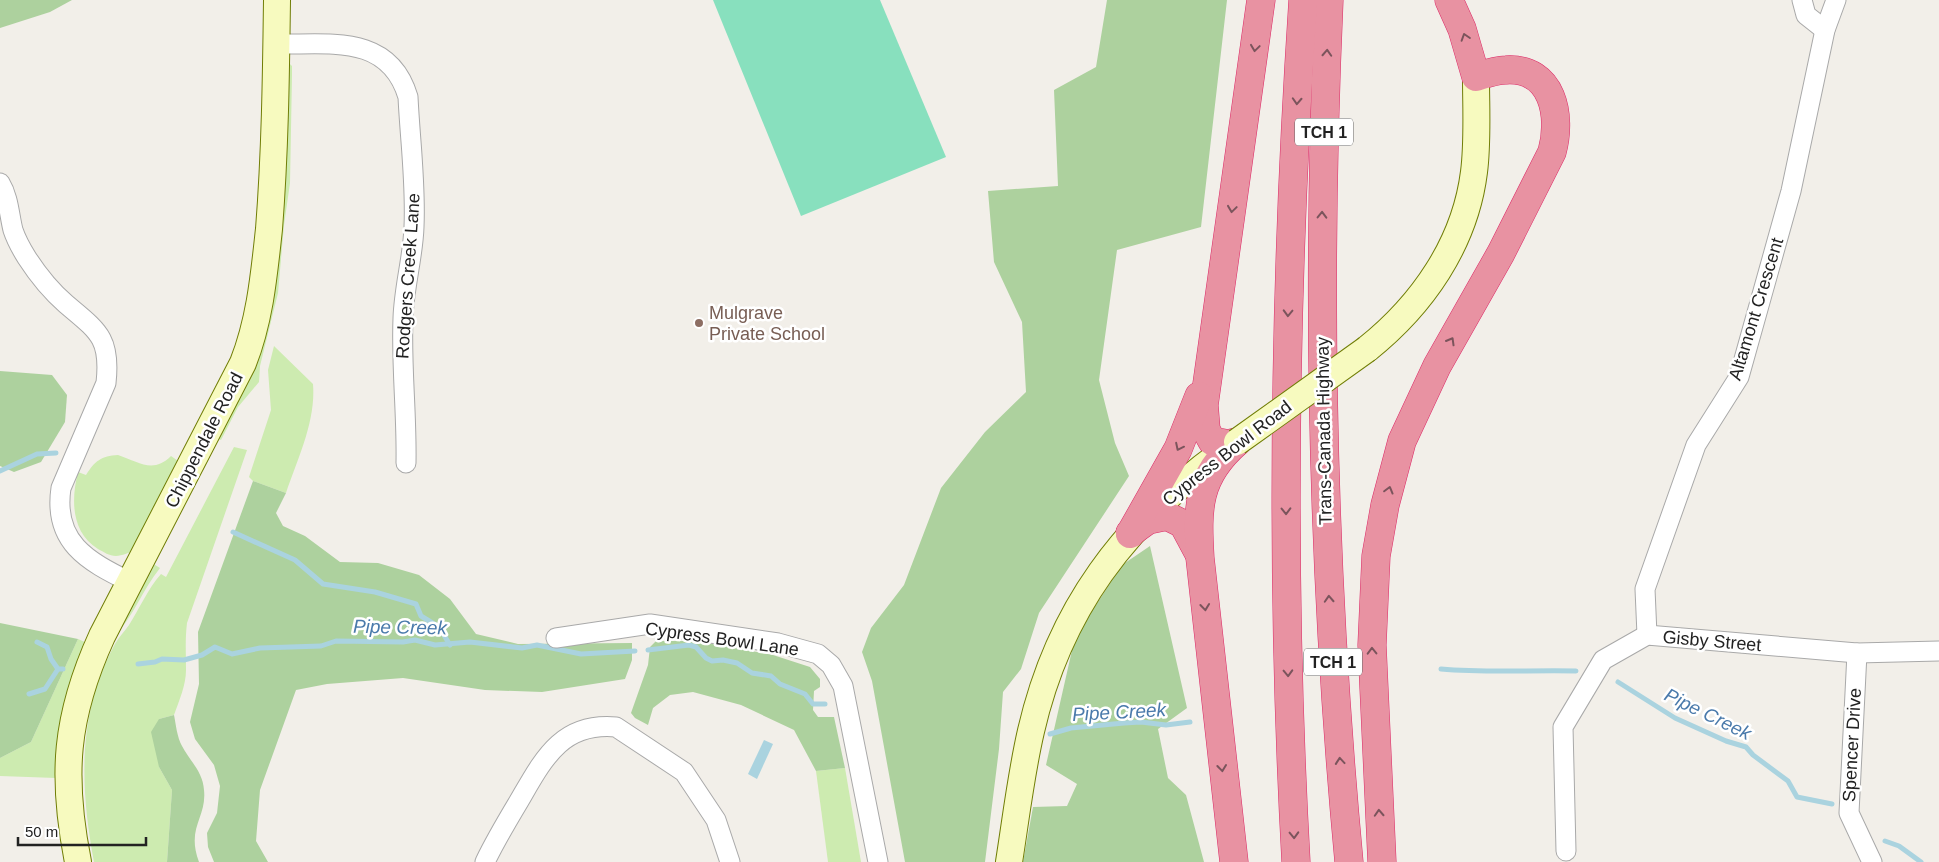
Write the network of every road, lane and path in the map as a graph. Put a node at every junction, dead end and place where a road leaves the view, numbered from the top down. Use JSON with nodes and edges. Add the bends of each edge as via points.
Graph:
{"nodes":[{"id":1,"x":277,"y":0,"type":"edge"},
{"id":2,"x":1261,"y":0,"type":"edge"},
{"id":3,"x":1303,"y":0,"type":"edge"},
{"id":4,"x":1329,"y":0,"type":"edge"},
{"id":5,"x":1448,"y":0,"type":"edge"},
{"id":6,"x":1802,"y":0,"type":"edge"},
{"id":7,"x":1836,"y":0,"type":"edge"},
{"id":8,"x":1825,"y":30,"type":"junction"},
{"id":9,"x":276,"y":44,"type":"junction"},
{"id":10,"x":1476,"y":77,"type":"junction"},
{"id":11,"x":0,"y":183,"type":"edge"},
{"id":12,"x":1212,"y":351,"type":"junction"},
{"id":13,"x":1237,"y":442,"type":"junction"},
{"id":14,"x":406,"y":463,"type":"dead end"},
{"id":15,"x":1130,"y":534,"type":"junction"},
{"id":16,"x":1200,"y":558,"type":"junction"},
{"id":17,"x":130,"y":582,"type":"junction"},
{"id":18,"x":1647,"y":635,"type":"junction"},
{"id":19,"x":556,"y":638,"type":"dead end"},
{"id":20,"x":1857,"y":652,"type":"junction"},
{"id":21,"x":1939,"y":652,"type":"edge"},
{"id":22,"x":1566,"y":851,"type":"dead end"},
{"id":23,"x":78,"y":862,"type":"edge"},
{"id":24,"x":485,"y":862,"type":"edge"},
{"id":25,"x":730,"y":862,"type":"edge"},
{"id":26,"x":878,"y":862,"type":"edge"},
{"id":27,"x":1009,"y":862,"type":"edge"},
{"id":28,"x":1234,"y":862,"type":"edge"},
{"id":29,"x":1296,"y":862,"type":"edge"},
{"id":30,"x":1349,"y":862,"type":"edge"},
{"id":31,"x":1382,"y":862,"type":"edge"},
{"id":32,"x":1872,"y":862,"type":"edge"}],
"edges":[{"from":1,"to":9,"type":"street","name":"Chippendale Road"},
{"from":2,"to":12,"type":"highway","one_way":true},
{"from":3,"to":29,"type":"highway","name":"Trans-Canada Highway","number":"TCH 1","one_way":true,"via":[[1290,244],[1285,462]]},
{"from":30,"to":4,"type":"highway","name":"Trans-Canada Highway","number":"TCH 1","one_way":true,"via":[[1332,660],[1323,462],[1321,264]]},
{"from":10,"to":5,"type":"highway","one_way":true,"via":[[1462,29]]},
{"from":6,"to":8,"type":"street","via":[[1806,16]]},
{"from":7,"to":8,"type":"street","name":"Altamont Crescent"},
{"from":8,"to":18,"type":"street","name":"Altamont Crescent","via":[[1790,191],[1738,377],[1696,445],[1645,589]]},
{"from":9,"to":14,"type":"street","name":"Rodgers Creek Lane","via":[[346,45],[368,50],[394,68],[408,97],[414,199],[412,256],[403,318]]},
{"from":9,"to":17,"type":"street","name":"Chippendale Road","via":[[272,192],[263,286],[252,338],[243,363]]},
{"from":10,"to":13,"type":"street","name":"Cypress Bowl Road","bridge":true,"via":[[1474,173],[1467,205],[1441,267],[1405,316],[1367,349]]},
{"from":31,"to":10,"type":"highway","one_way":true,"via":[[1372,636],[1376,556],[1385,505],[1402,441],[1437,366],[1501,253],[1552,152],[1556,136],[1555,106],[1541,83],[1519,71],[1505,70]]},
{"from":11,"to":17,"type":"street","via":[[14,232],[43,282],[87,320],[104,344],[108,368],[106,383],[61,488],[59,502],[61,517],[74,546],[98,566]]},
{"from":12,"to":13,"type":"highway","via":[[1204,404],[1206,430],[1218,444]]},
{"from":12,"to":15,"type":"highway","one_way":true,"via":[[1178,449]]},
{"from":13,"to":15,"type":"street","name":"Cypress Bowl Road","via":[[1183,483]]},
{"from":13,"to":16,"type":"highway","via":[[1217,461],[1203,488],[1197,516]]},
{"from":15,"to":16,"type":"highway","via":[[1157,517],[1176,518],[1188,531]]},
{"from":15,"to":27,"type":"street","name":"Cypress Bowl Road","via":[[1084,597],[1052,663],[1031,730]]},
{"from":16,"to":28,"type":"highway","one_way":true},
{"from":17,"to":23,"type":"street","name":"Chippendale Road","via":[[92,659],[74,714],[68,753],[68,793]]},
{"from":18,"to":20,"type":"street","name":"Gisby Street"},
{"from":18,"to":22,"type":"street","name":"Gisby Street","via":[[1603,660],[1563,727]]},
{"from":19,"to":26,"type":"street","name":"Cypress Bowl Lane","via":[[650,624],[778,644],[818,654],[839,676],[847,701]]},
{"from":20,"to":21,"type":"street","name":"Gisby Street"},
{"from":20,"to":32,"type":"street","name":"Spencer Drive","via":[[1849,813]]},
{"from":24,"to":25,"type":"street","via":[[552,748],[578,732],[607,726],[616,727],[684,772],[716,820]]}]}
